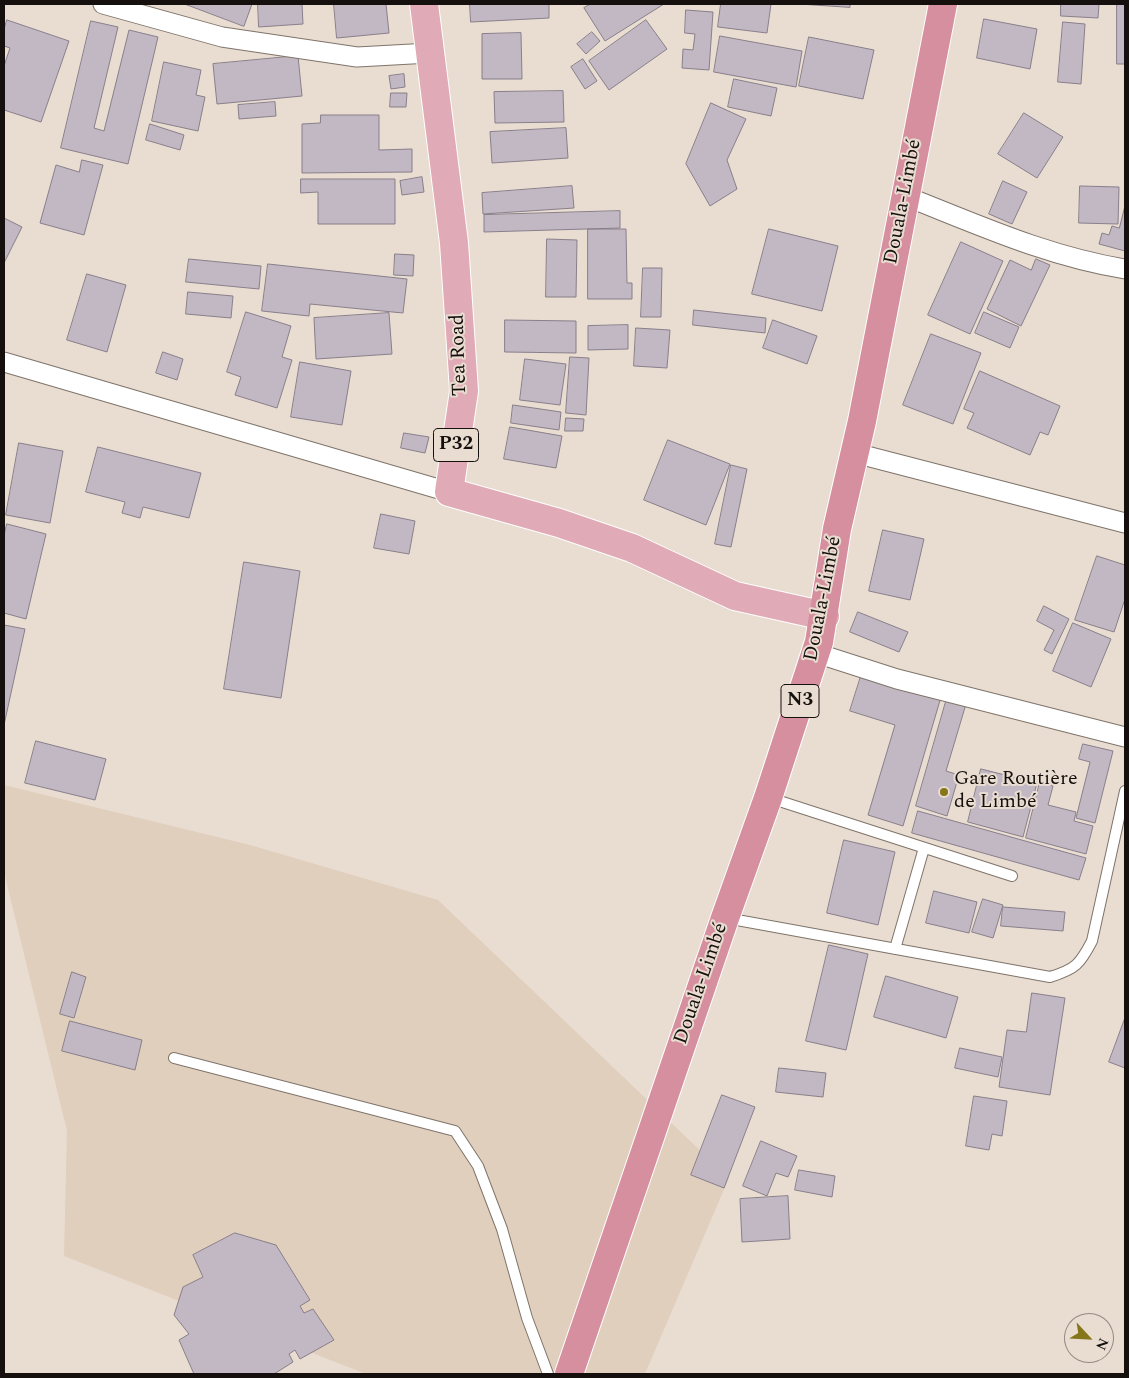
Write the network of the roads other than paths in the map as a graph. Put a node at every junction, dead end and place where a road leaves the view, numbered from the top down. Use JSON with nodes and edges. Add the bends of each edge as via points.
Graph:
{"nodes":[{"id":1,"x":103,"y":4,"type":"edge"},
{"id":2,"x":424,"y":4,"type":"edge"},
{"id":3,"x":943,"y":4,"type":"edge"},
{"id":4,"x":430,"y":53,"type":"junction"},
{"id":5,"x":905,"y":196,"type":"junction"},
{"id":6,"x":1125,"y":268,"type":"edge"},
{"id":7,"x":4,"y":362,"type":"edge"},
{"id":8,"x":854,"y":454,"type":"junction"},
{"id":9,"x":450,"y":492,"type":"junction"},
{"id":10,"x":1125,"y":523,"type":"edge"},
{"id":11,"x":824,"y":616,"type":"junction"},
{"id":12,"x":816,"y":653,"type":"junction"},
{"id":13,"x":1125,"y":737,"type":"edge"},
{"id":14,"x":1125,"y":790,"type":"edge"},
{"id":15,"x":768,"y":798,"type":"junction"},
{"id":16,"x":924,"y":848,"type":"junction"},
{"id":17,"x":1012,"y":876,"type":"dead end"},
{"id":18,"x":725,"y":918,"type":"junction"},
{"id":19,"x":895,"y":949,"type":"junction"},
{"id":20,"x":174,"y":1058,"type":"dead end"},
{"id":21,"x":548,"y":1374,"type":"edge"},
{"id":22,"x":569,"y":1374,"type":"edge"}],
"edges":[{"from":1,"to":4,"type":"street","via":[[222,37],[260,43],[357,57]]},
{"from":2,"to":4,"type":"main road","name":"Tea Road","number":"P32"},
{"from":3,"to":5,"type":"highway","name":"Douala-Limbé","number":"N3"},
{"from":4,"to":9,"type":"main road","name":"Tea Road","number":"P32","via":[[454,243],[464,391]]},
{"from":5,"to":6,"type":"street","via":[[1019,242],[1091,263]]},
{"from":5,"to":8,"type":"highway","name":"Douala-Limbé","number":"N3"},
{"from":7,"to":9,"type":"street"},
{"from":8,"to":10,"type":"street"},
{"from":8,"to":11,"type":"highway","name":"Douala-Limbé","number":"N3","via":[[837,529]]},
{"from":9,"to":11,"type":"main road","via":[[632,548],[735,596]]},
{"from":11,"to":12,"type":"highway","name":"Douala-Limbé","number":"N3"},
{"from":12,"to":13,"type":"street","via":[[897,678]]},
{"from":12,"to":15,"type":"highway","name":"Douala-Limbé","number":"N3"},
{"from":14,"to":19,"type":"lane","via":[[1092,941],[1084,958],[1069,971],[1050,977]]},
{"from":15,"to":16,"type":"lane"},
{"from":15,"to":18,"type":"highway","name":"Douala-Limbé","number":"N3"},
{"from":16,"to":17,"type":"lane"},
{"from":16,"to":19,"type":"lane"},
{"from":18,"to":19,"type":"lane"},
{"from":18,"to":22,"type":"highway","name":"Douala-Limbé","number":"N3"},
{"from":20,"to":21,"type":"lane","via":[[455,1131],[478,1166],[499,1220],[527,1318]]}]}
